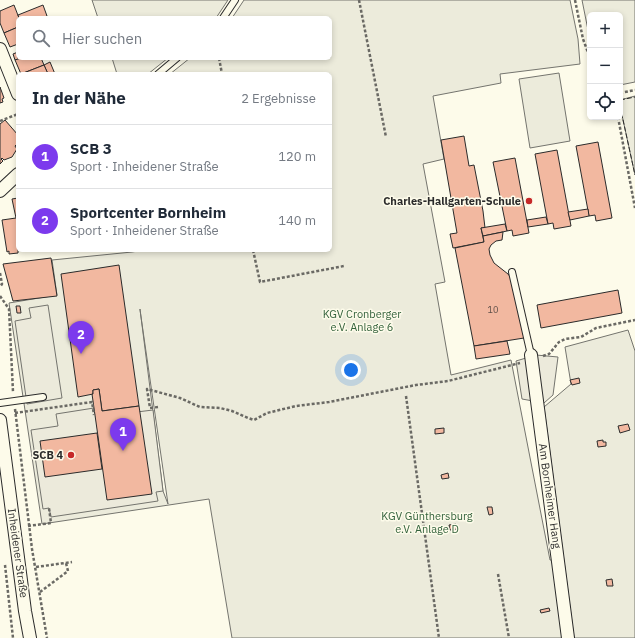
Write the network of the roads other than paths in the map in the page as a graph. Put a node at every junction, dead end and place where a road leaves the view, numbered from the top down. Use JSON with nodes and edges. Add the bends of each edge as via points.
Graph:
{"nodes":[{"id":1,"x":235,"y":0,"type":"edge"},
{"id":2,"x":224,"y":16,"type":"edge"},
{"id":3,"x":0,"y":49,"type":"edge"},
{"id":4,"x":176,"y":60,"type":"edge"},
{"id":5,"x":160,"y":72,"type":"edge"},
{"id":6,"x":16,"y":89,"type":"edge"},
{"id":7,"x":16,"y":176,"type":"edge"},
{"id":8,"x":0,"y":191,"type":"edge"},
{"id":9,"x":512,"y":272,"type":"dead end"},
{"id":10,"x":532,"y":359,"type":"joint"},
{"id":11,"x":43,"y":397,"type":"dead end"},
{"id":12,"x":0,"y":403,"type":"edge"},
{"id":13,"x":0,"y":420,"type":"edge"},
{"id":14,"x":30,"y":638,"type":"edge"},
{"id":15,"x":568,"y":638,"type":"edge"}],
"edges":[{"from":1,"to":2,"type":"lane"},
{"from":3,"to":6,"type":"street"},
{"from":4,"to":5,"type":"lane"},
{"from":7,"to":8,"type":"street"},
{"from":9,"to":10,"type":"lane"},
{"from":10,"to":15,"type":"street","name":"Am Bornheimer Hang"},
{"from":11,"to":12,"type":"lane"},
{"from":13,"to":14,"type":"street","name":"Inheidener Straße"}]}
